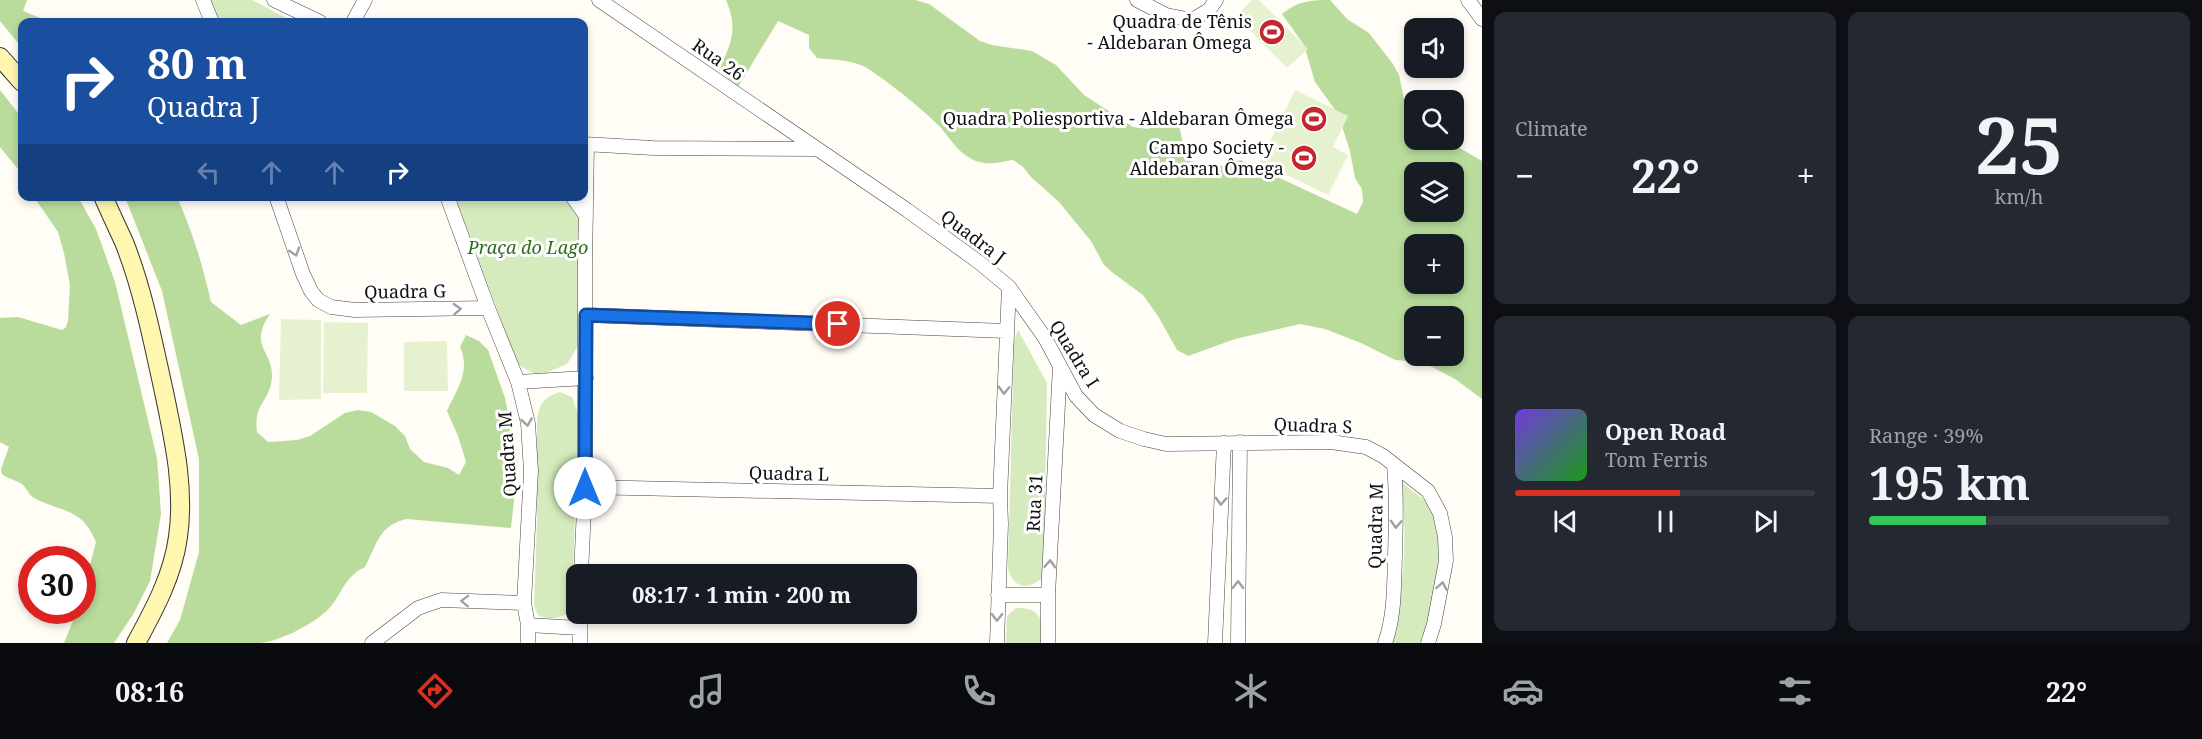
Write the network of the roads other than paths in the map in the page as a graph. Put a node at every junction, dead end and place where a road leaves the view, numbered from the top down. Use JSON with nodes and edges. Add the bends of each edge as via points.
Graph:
{"nodes":[{"id":1,"x":203,"y":0,"type":"edge"},
{"id":2,"x":274,"y":0,"type":"edge"},
{"id":3,"x":365,"y":0,"type":"edge"},
{"id":4,"x":599,"y":0,"type":"edge"},
{"id":5,"x":1137,"y":0,"type":"edge"},
{"id":6,"x":1216,"y":0,"type":"edge"},
{"id":7,"x":1468,"y":0,"type":"edge"},
{"id":8,"x":210,"y":18,"type":"edge"},
{"id":9,"x":312,"y":18,"type":"edge"},
{"id":10,"x":355,"y":18,"type":"edge"},
{"id":11,"x":1482,"y":19,"type":"edge"},
{"id":12,"x":0,"y":57,"type":"edge"},
{"id":13,"x":18,"y":77,"type":"edge"},
{"id":14,"x":588,"y":144,"type":"edge"},
{"id":15,"x":816,"y":150,"type":"junction"},
{"id":16,"x":105,"y":201,"type":"edge"},
{"id":17,"x":278,"y":201,"type":"edge"},
{"id":18,"x":449,"y":201,"type":"edge"},
{"id":19,"x":576,"y":201,"type":"edge"},
{"id":20,"x":586,"y":201,"type":"edge"},
{"id":21,"x":586,"y":216,"type":"junction"},
{"id":22,"x":1009,"y":287,"type":"junction"},
{"id":23,"x":488,"y":308,"type":"junction"},
{"id":24,"x":586,"y":315,"type":"junction"},
{"id":25,"x":1006,"y":331,"type":"junction"},
{"id":26,"x":1060,"y":366,"type":"junction"},
{"id":27,"x":586,"y":378,"type":"junction"},
{"id":28,"x":518,"y":382,"type":"junction"},
{"id":29,"x":1240,"y":442,"type":"junction"},
{"id":30,"x":1224,"y":443,"type":"junction"},
{"id":31,"x":1394,"y":465,"type":"junction"},
{"id":32,"x":585,"y":488,"type":"junction"},
{"id":33,"x":1000,"y":496,"type":"junction"},
{"id":34,"x":581,"y":564,"type":"edge"},
{"id":35,"x":998,"y":595,"type":"junction"},
{"id":36,"x":1048,"y":595,"type":"junction"},
{"id":37,"x":524,"y":603,"type":"junction"},
{"id":38,"x":579,"y":624,"type":"edge"},
{"id":39,"x":528,"y":625,"type":"junction"},
{"id":40,"x":579,"y":628,"type":"junction"},
{"id":41,"x":136,"y":643,"type":"edge"},
{"id":42,"x":372,"y":643,"type":"edge"},
{"id":43,"x":528,"y":643,"type":"edge"},
{"id":44,"x":579,"y":643,"type":"edge"},
{"id":45,"x":997,"y":643,"type":"edge"},
{"id":46,"x":1048,"y":643,"type":"edge"},
{"id":47,"x":1215,"y":643,"type":"edge"},
{"id":48,"x":1238,"y":643,"type":"edge"},
{"id":49,"x":1385,"y":643,"type":"edge"},
{"id":50,"x":1428,"y":643,"type":"edge"}],
"edges":[{"from":1,"to":8,"type":"street"},
{"from":2,"to":9,"type":"street"},
{"from":3,"to":10,"type":"street"},
{"from":4,"to":15,"type":"street","name":"Rua 26"},
{"from":5,"to":6,"type":"street","via":[[1166,15],[1192,20],[1209,10]]},
{"from":7,"to":11,"type":"street"},
{"from":12,"to":13,"type":"street"},
{"from":14,"to":15,"type":"street"},
{"from":15,"to":22,"type":"street","name":"Quadra J","via":[[907,210]]},
{"from":16,"to":41,"type":"street","via":[[136,276],[157,357],[176,448],[180,499],[178,538],[165,586]]},
{"from":17,"to":23,"type":"street","name":"Quadra G","one_way":true,"via":[[307,282],[318,300],[331,307]]},
{"from":18,"to":23,"type":"street"},
{"from":19,"to":21,"type":"street"},
{"from":20,"to":21,"type":"street"},
{"from":21,"to":24,"type":"street"},
{"from":22,"to":25,"type":"street","name":"Quadra J"},
{"from":22,"to":26,"type":"street","name":"Quadra I"},
{"from":23,"to":28,"type":"street","name":"Quadra M"},
{"from":24,"to":25,"type":"street"},
{"from":24,"to":27,"type":"street"},
{"from":25,"to":33,"type":"street","one_way":true},
{"from":26,"to":30,"type":"street","name":"Quadra I","via":[[1076,396],[1094,415],[1120,431],[1166,444]]},
{"from":36,"to":26,"type":"street","name":"Rua 31","one_way":true},
{"from":27,"to":28,"type":"street"},
{"from":27,"to":32,"type":"street"},
{"from":28,"to":37,"type":"street","name":"Quadra M","one_way":true,"via":[[528,423],[531,471]]},
{"from":29,"to":30,"type":"street","name":"Quadra S"},
{"from":29,"to":31,"type":"street","name":"Quadra S","via":[[1331,442],[1366,447]]},
{"from":48,"to":29,"type":"street","one_way":true},
{"from":30,"to":47,"type":"street","one_way":true},
{"from":31,"to":49,"type":"street","name":"Quadra M","one_way":true,"via":[[1397,490],[1393,597]]},
{"from":50,"to":31,"type":"street","name":"Quadra M","one_way":true,"via":[[1443,585],[1445,537],[1440,513],[1428,491]]},
{"from":32,"to":33,"type":"street","name":"Quadra L"},
{"from":32,"to":34,"type":"street"},
{"from":33,"to":35,"type":"street"},
{"from":35,"to":36,"type":"street"},
{"from":35,"to":45,"type":"street","one_way":true},
{"from":36,"to":46,"type":"street","name":"Rua 31"},
{"from":37,"to":39,"type":"street","name":"Quadra M"},
{"from":37,"to":42,"type":"street","one_way":true,"via":[[441,600],[418,608]]},
{"from":38,"to":40,"type":"street"},
{"from":39,"to":40,"type":"street"},
{"from":39,"to":43,"type":"street","name":"Quadra M"},
{"from":40,"to":44,"type":"street"}]}
